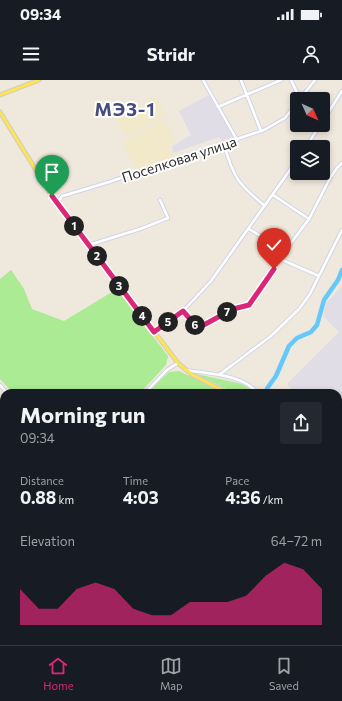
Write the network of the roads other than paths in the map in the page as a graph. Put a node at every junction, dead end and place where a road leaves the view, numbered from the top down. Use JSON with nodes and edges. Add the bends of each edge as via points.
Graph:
{"nodes":[{"id":1,"x":39,"y":80,"type":"edge"},
{"id":2,"x":203,"y":80,"type":"edge"},
{"id":3,"x":241,"y":80,"type":"edge"},
{"id":4,"x":281,"y":80,"type":"edge"},
{"id":5,"x":291,"y":80,"type":"edge"},
{"id":6,"x":315,"y":80,"type":"edge"},
{"id":7,"x":297,"y":92,"type":"edge"},
{"id":8,"x":306,"y":92,"type":"edge"},
{"id":9,"x":342,"y":92,"type":"edge"},
{"id":10,"x":0,"y":95,"type":"edge"},
{"id":11,"x":247,"y":95,"type":"junction"},
{"id":12,"x":218,"y":106,"type":"junction"},
{"id":13,"x":330,"y":110,"type":"edge"},
{"id":14,"x":0,"y":112,"type":"edge"},
{"id":15,"x":290,"y":112,"type":"edge"},
{"id":16,"x":261,"y":131,"type":"junction"},
{"id":17,"x":237,"y":140,"type":"junction"},
{"id":18,"x":224,"y":144,"type":"junction"},
{"id":19,"x":342,"y":163,"type":"edge"},
{"id":20,"x":290,"y":170,"type":"edge"},
{"id":21,"x":273,"y":195,"type":"junction"},
{"id":22,"x":160,"y":200,"type":"dead end"},
{"id":23,"x":57,"y":204,"type":"junction"},
{"id":24,"x":265,"y":206,"type":"junction"},
{"id":25,"x":309,"y":219,"type":"junction"},
{"id":26,"x":249,"y":229,"type":"junction"},
{"id":27,"x":342,"y":230,"type":"edge"},
{"id":28,"x":89,"y":246,"type":"junction"},
{"id":29,"x":285,"y":251,"type":"junction"},
{"id":30,"x":280,"y":259,"type":"junction"},
{"id":31,"x":319,"y":276,"type":"junction"},
{"id":32,"x":183,"y":311,"type":"junction"},
{"id":33,"x":154,"y":332,"type":"junction"},
{"id":34,"x":178,"y":363,"type":"junction"},
{"id":35,"x":186,"y":370,"type":"junction"},
{"id":36,"x":219,"y":375,"type":"junction"},
{"id":37,"x":149,"y":389,"type":"edge"},
{"id":38,"x":220,"y":389,"type":"edge"},
{"id":39,"x":252,"y":389,"type":"edge"}],
"edges":[{"from":1,"to":10,"type":"main road"},
{"from":2,"to":12,"type":"street"},
{"from":3,"to":11,"type":"street"},
{"from":4,"to":11,"type":"street"},
{"from":5,"to":7,"type":"street"},
{"from":6,"to":8,"type":"street"},
{"from":9,"to":13,"type":"street"},
{"from":11,"to":12,"type":"street"},
{"from":11,"to":16,"type":"street"},
{"from":12,"to":17,"type":"street"},
{"from":14,"to":23,"type":"main road"},
{"from":15,"to":16,"type":"street","name":"Поселковая улица","via":[[270,128]]},
{"from":16,"to":17,"type":"street","name":"Поселковая улица"},
{"from":17,"to":18,"type":"street","name":"Поселковая улица"},
{"from":18,"to":23,"type":"street","name":"Поселковая улица","via":[[62,196]]},
{"from":18,"to":24,"type":"street","via":[[230,165],[238,180],[246,191]]},
{"from":19,"to":25,"type":"street","via":[[330,178]]},
{"from":20,"to":21,"type":"street"},
{"from":21,"to":24,"type":"street"},
{"from":21,"to":25,"type":"street"},
{"from":22,"to":28,"type":"street","via":[[168,218]]},
{"from":23,"to":28,"type":"main road"},
{"from":24,"to":26,"type":"street"},
{"from":25,"to":29,"type":"street"},
{"from":26,"to":29,"type":"street"},
{"from":26,"to":32,"type":"street","via":[[211,282]]},
{"from":27,"to":31,"type":"street"},
{"from":28,"to":33,"type":"main road"},
{"from":29,"to":30,"type":"street"},
{"from":30,"to":31,"type":"street"},
{"from":30,"to":32,"type":"street","via":[[249,305],[233,309],[200,327],[197,327]]},
{"from":31,"to":36,"type":"street","via":[[310,294],[295,314],[265,341]]},
{"from":32,"to":33,"type":"street"},
{"from":33,"to":34,"type":"main road"},
{"from":34,"to":35,"type":"main road"},
{"from":34,"to":37,"type":"street","via":[[167,370]]},
{"from":35,"to":36,"type":"street"},
{"from":35,"to":38,"type":"main road"},
{"from":36,"to":39,"type":"street","via":[[242,382]]}]}
